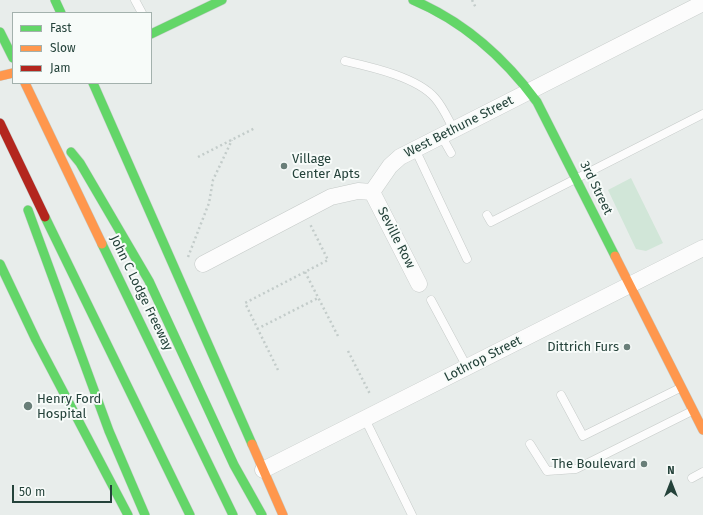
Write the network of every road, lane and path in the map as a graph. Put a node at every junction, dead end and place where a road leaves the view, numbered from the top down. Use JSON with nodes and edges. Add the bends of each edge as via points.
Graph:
{"nodes":[{"id":1,"x":55,"y":0,"type":"edge"},
{"id":2,"x":135,"y":0,"type":"edge"},
{"id":3,"x":222,"y":0,"type":"edge"},
{"id":4,"x":472,"y":0,"type":"edge"},
{"id":5,"x":416,"y":1,"type":"edge"},
{"id":6,"x":703,"y":3,"type":"edge"},
{"id":7,"x":476,"y":8,"type":"dead end"},
{"id":8,"x":61,"y":12,"type":"edge"},
{"id":9,"x":141,"y":12,"type":"edge"},
{"id":10,"x":0,"y":32,"type":"edge"},
{"id":11,"x":152,"y":32,"type":"edge"},
{"id":12,"x":12,"y":56,"type":"edge"},
{"id":13,"x":345,"y":61,"type":"dead end"},
{"id":14,"x":12,"y":74,"type":"edge"},
{"id":15,"x":0,"y":76,"type":"edge"},
{"id":16,"x":26,"y":84,"type":"edge"},
{"id":17,"x":93,"y":84,"type":"edge"},
{"id":18,"x":530,"y":92,"type":"junction"},
{"id":19,"x":703,"y":114,"type":"edge"},
{"id":20,"x":0,"y":123,"type":"edge"},
{"id":21,"x":45,"y":123,"type":"junction"},
{"id":22,"x":255,"y":128,"type":"dead end"},
{"id":23,"x":448,"y":133,"type":"junction"},
{"id":24,"x":232,"y":140,"type":"junction"},
{"id":25,"x":0,"y":141,"type":"edge"},
{"id":26,"x":415,"y":149,"type":"junction"},
{"id":27,"x":451,"y":153,"type":"dead end"},
{"id":28,"x":198,"y":157,"type":"dead end"},
{"id":29,"x":16,"y":178,"type":"dead end"},
{"id":30,"x":576,"y":178,"type":"junction"},
{"id":31,"x":372,"y":192,"type":"junction"},
{"id":32,"x":24,"y":201,"type":"dead end"},
{"id":33,"x":487,"y":215,"type":"dead end"},
{"id":34,"x":308,"y":220,"type":"dead end"},
{"id":35,"x":703,"y":248,"type":"edge"},
{"id":36,"x":187,"y":259,"type":"dead end"},
{"id":37,"x":466,"y":259,"type":"dead end"},
{"id":38,"x":203,"y":264,"type":"dead end"},
{"id":39,"x":0,"y":265,"type":"edge"},
{"id":40,"x":305,"y":272,"type":"junction"},
{"id":41,"x":419,"y":284,"type":"dead end"},
{"id":42,"x":629,"y":285,"type":"junction"},
{"id":43,"x":318,"y":298,"type":"junction"},
{"id":44,"x":431,"y":300,"type":"dead end"},
{"id":45,"x":257,"y":329,"type":"junction"},
{"id":46,"x":339,"y":338,"type":"dead end"},
{"id":47,"x":348,"y":351,"type":"dead end"},
{"id":48,"x":466,"y":367,"type":"junction"},
{"id":49,"x":278,"y":370,"type":"dead end"},
{"id":50,"x":682,"y":388,"type":"junction"},
{"id":51,"x":370,"y":394,"type":"dead end"},
{"id":52,"x":561,"y":395,"type":"dead end"},
{"id":53,"x":693,"y":410,"type":"junction"},
{"id":54,"x":365,"y":419,"type":"junction"},
{"id":55,"x":703,"y":430,"type":"edge"},
{"id":56,"x":530,"y":444,"type":"dead end"},
{"id":57,"x":263,"y":470,"type":"junction"},
{"id":58,"x":703,"y":472,"type":"edge"},
{"id":59,"x":692,"y":478,"type":"dead end"},
{"id":60,"x":128,"y":515,"type":"edge"},
{"id":61,"x":146,"y":515,"type":"edge"},
{"id":62,"x":190,"y":515,"type":"edge"},
{"id":63,"x":233,"y":515,"type":"edge"},
{"id":64,"x":262,"y":515,"type":"edge"},
{"id":65,"x":283,"y":515,"type":"edge"},
{"id":66,"x":412,"y":515,"type":"edge"}],
"edges":[{"from":1,"to":8,"type":"main road"},
{"from":2,"to":9,"type":"lane"},
{"from":3,"to":11,"type":"main road"},
{"from":4,"to":7,"type":"path"},
{"from":5,"to":18,"type":"main road","name":"3rd Street","via":[[444,15],[476,36],[507,64]]},
{"from":6,"to":18,"type":"street","name":"West Bethune Street"},
{"from":10,"to":12,"type":"main road"},
{"from":13,"to":23,"type":"lane","via":[[371,67],[427,90],[441,106]]},
{"from":14,"to":15,"type":"main road"},
{"from":16,"to":21,"type":"main road","name":"John C Lodge Freeway"},
{"from":17,"to":57,"type":"main road"},
{"from":18,"to":23,"type":"street","name":"West Bethune Street"},
{"from":18,"to":30,"type":"main road","name":"3rd Street"},
{"from":19,"to":30,"type":"lane"},
{"from":20,"to":62,"type":"main road"},
{"from":21,"to":63,"type":"main road","name":"John C Lodge Freeway"},
{"from":21,"to":64,"type":"main road","via":[[80,163],[149,281],[234,465]]},
{"from":22,"to":24,"type":"path"},
{"from":23,"to":26,"type":"street","name":"West Bethune Street"},
{"from":23,"to":27,"type":"lane"},
{"from":24,"to":28,"type":"path"},
{"from":24,"to":36,"type":"path","via":[[213,180],[209,203]]},
{"from":25,"to":29,"type":"main road"},
{"from":26,"to":31,"type":"street","name":"West Bethune Street","via":[[390,166]]},
{"from":26,"to":37,"type":"lane"},
{"from":30,"to":33,"type":"lane","via":[[491,222]]},
{"from":30,"to":42,"type":"main road","name":"3rd Street"},
{"from":31,"to":38,"type":"street","via":[[358,191],[331,197]]},
{"from":31,"to":41,"type":"street","name":"Seville Row"},
{"from":32,"to":61,"type":"main road","via":[[109,431]]},
{"from":34,"to":40,"type":"path","via":[[328,260]]},
{"from":35,"to":42,"type":"street","name":"Lothrop Street"},
{"from":39,"to":60,"type":"main road","via":[[36,340]]},
{"from":40,"to":43,"type":"path"},
{"from":40,"to":45,"type":"path","via":[[245,303]]},
{"from":42,"to":48,"type":"street","name":"Lothrop Street"},
{"from":42,"to":50,"type":"main road","name":"3rd Street"},
{"from":43,"to":45,"type":"path"},
{"from":43,"to":46,"type":"path"},
{"from":44,"to":48,"type":"lane"},
{"from":45,"to":49,"type":"path"},
{"from":47,"to":51,"type":"path"},
{"from":48,"to":54,"type":"street","name":"Lothrop Street"},
{"from":50,"to":52,"type":"lane","via":[[583,436]]},
{"from":50,"to":53,"type":"main road","name":"3rd Street"},
{"from":53,"to":55,"type":"main road","name":"3rd Street"},
{"from":53,"to":56,"type":"lane","via":[[628,447],[576,469],[547,471]]},
{"from":54,"to":57,"type":"street","name":"Lothrop Street"},
{"from":54,"to":66,"type":"lane"},
{"from":57,"to":65,"type":"main road"},
{"from":58,"to":59,"type":"lane"}]}
